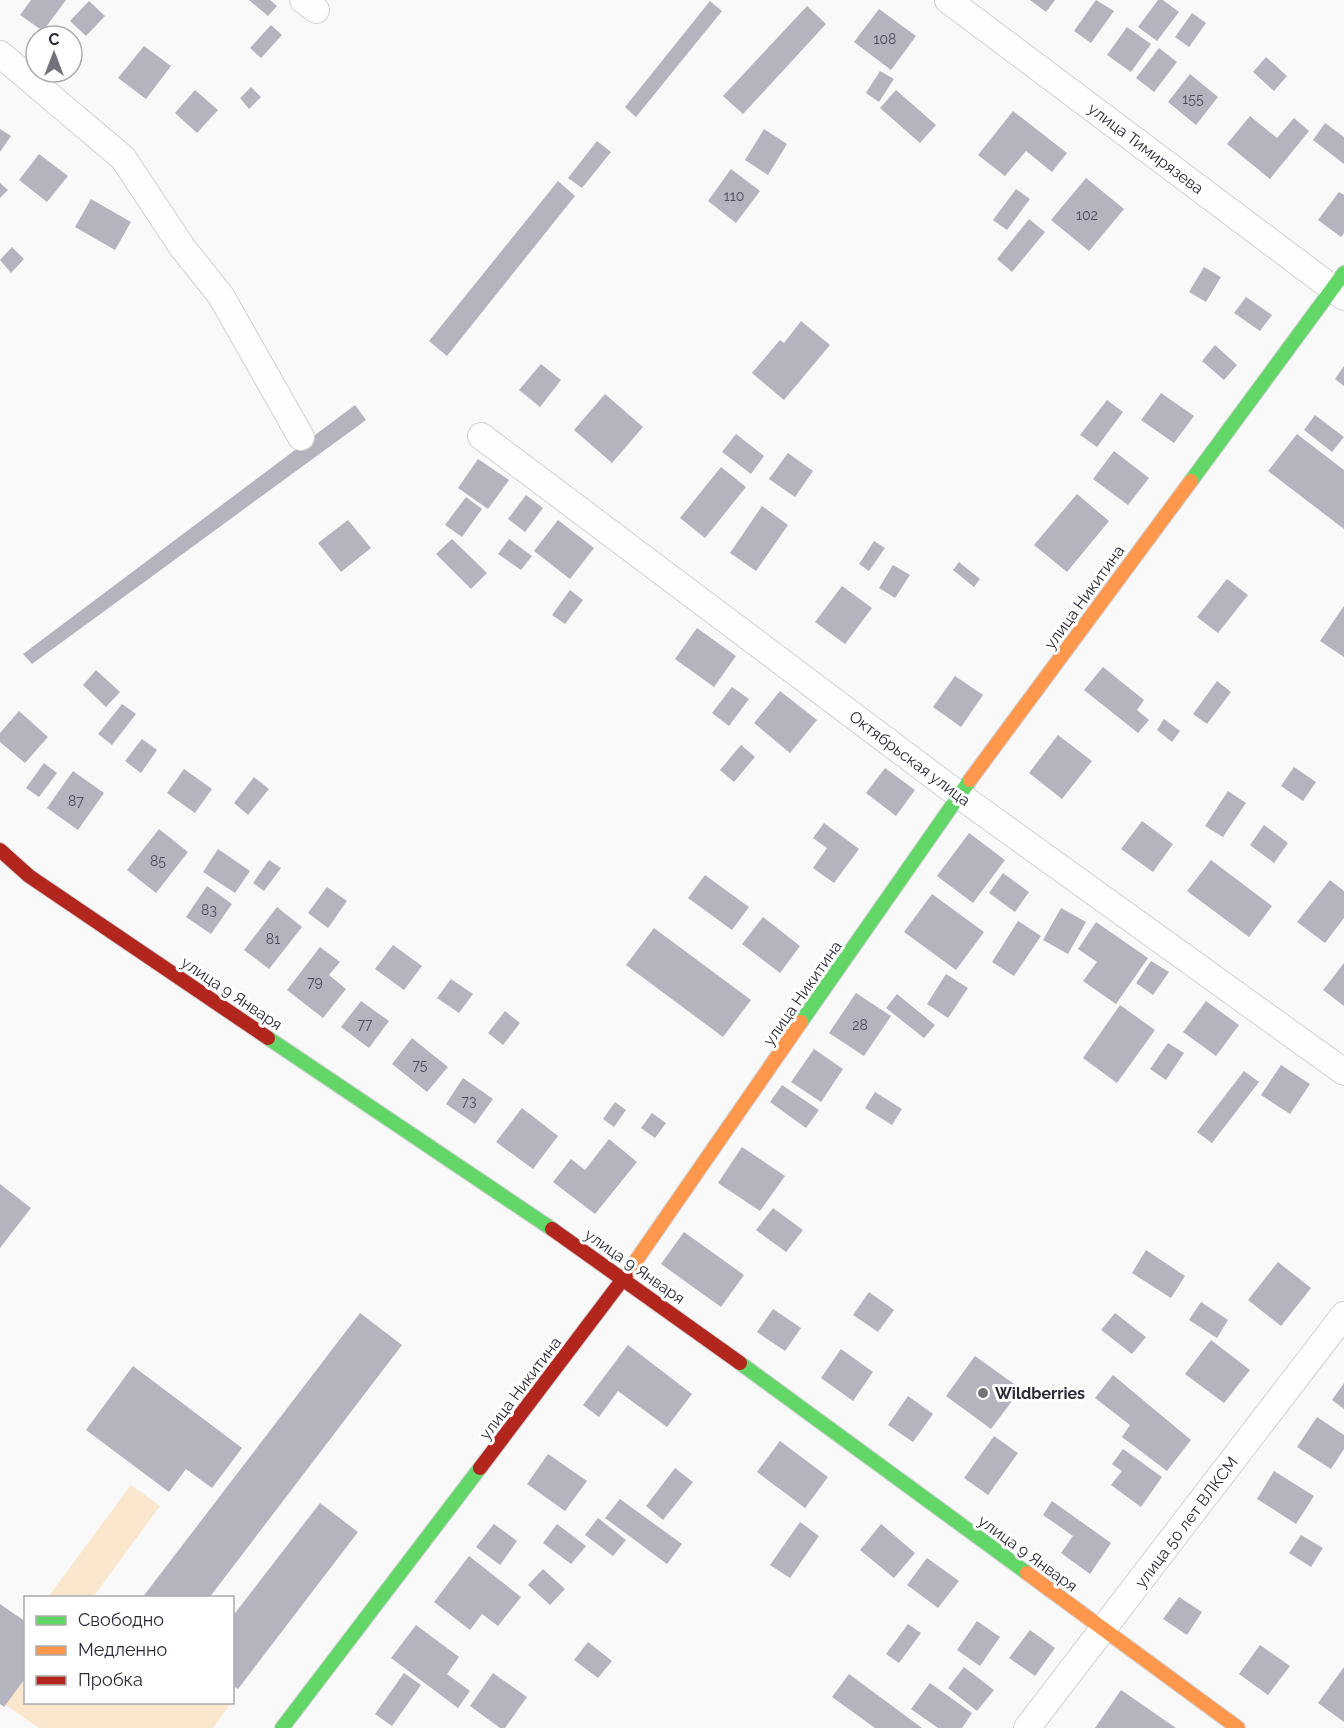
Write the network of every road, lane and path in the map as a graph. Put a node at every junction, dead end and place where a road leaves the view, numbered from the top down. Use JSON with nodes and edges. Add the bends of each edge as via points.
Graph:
{"nodes":[{"id":1,"x":948,"y":0,"type":"edge"},
{"id":2,"x":0,"y":54,"type":"edge"},
{"id":3,"x":1340,"y":286,"type":"edge"},
{"id":4,"x":481,"y":436,"type":"dead end"},
{"id":5,"x":301,"y":437,"type":"dead end"},
{"id":6,"x":959,"y":795,"type":"junction"},
{"id":7,"x":0,"y":850,"type":"edge"},
{"id":8,"x":1344,"y":1072,"type":"edge"},
{"id":9,"x":624,"y":1278,"type":"junction"},
{"id":10,"x":1344,"y":1315,"type":"edge"},
{"id":11,"x":1103,"y":1629,"type":"junction"},
{"id":12,"x":282,"y":1728,"type":"edge"},
{"id":13,"x":1027,"y":1728,"type":"edge"},
{"id":14,"x":1238,"y":1728,"type":"edge"}],
"edges":[{"from":1,"to":3,"type":"street","name":"улица Тимирязева"},
{"from":2,"to":5,"type":"street","via":[[123,158],[221,296]]},
{"from":3,"to":6,"type":"street","name":"улица Никитина"},
{"from":4,"to":6,"type":"street","name":"Октябрьская улица"},
{"from":6,"to":8,"type":"street","name":"Октябрьская улица"},
{"from":6,"to":9,"type":"street","name":"улица Никитина"},
{"from":7,"to":9,"type":"street","name":"улица 9 Января","via":[[29,876]]},
{"from":9,"to":11,"type":"street","name":"улица 9 Января"},
{"from":9,"to":12,"type":"street","name":"улица Никитина"},
{"from":10,"to":11,"type":"street","name":"улица 50 лет ВЛКСМ"},
{"from":11,"to":13,"type":"street","name":"улица 50 лет ВЛКСМ"},
{"from":11,"to":14,"type":"street","name":"улица 9 Января"}]}
